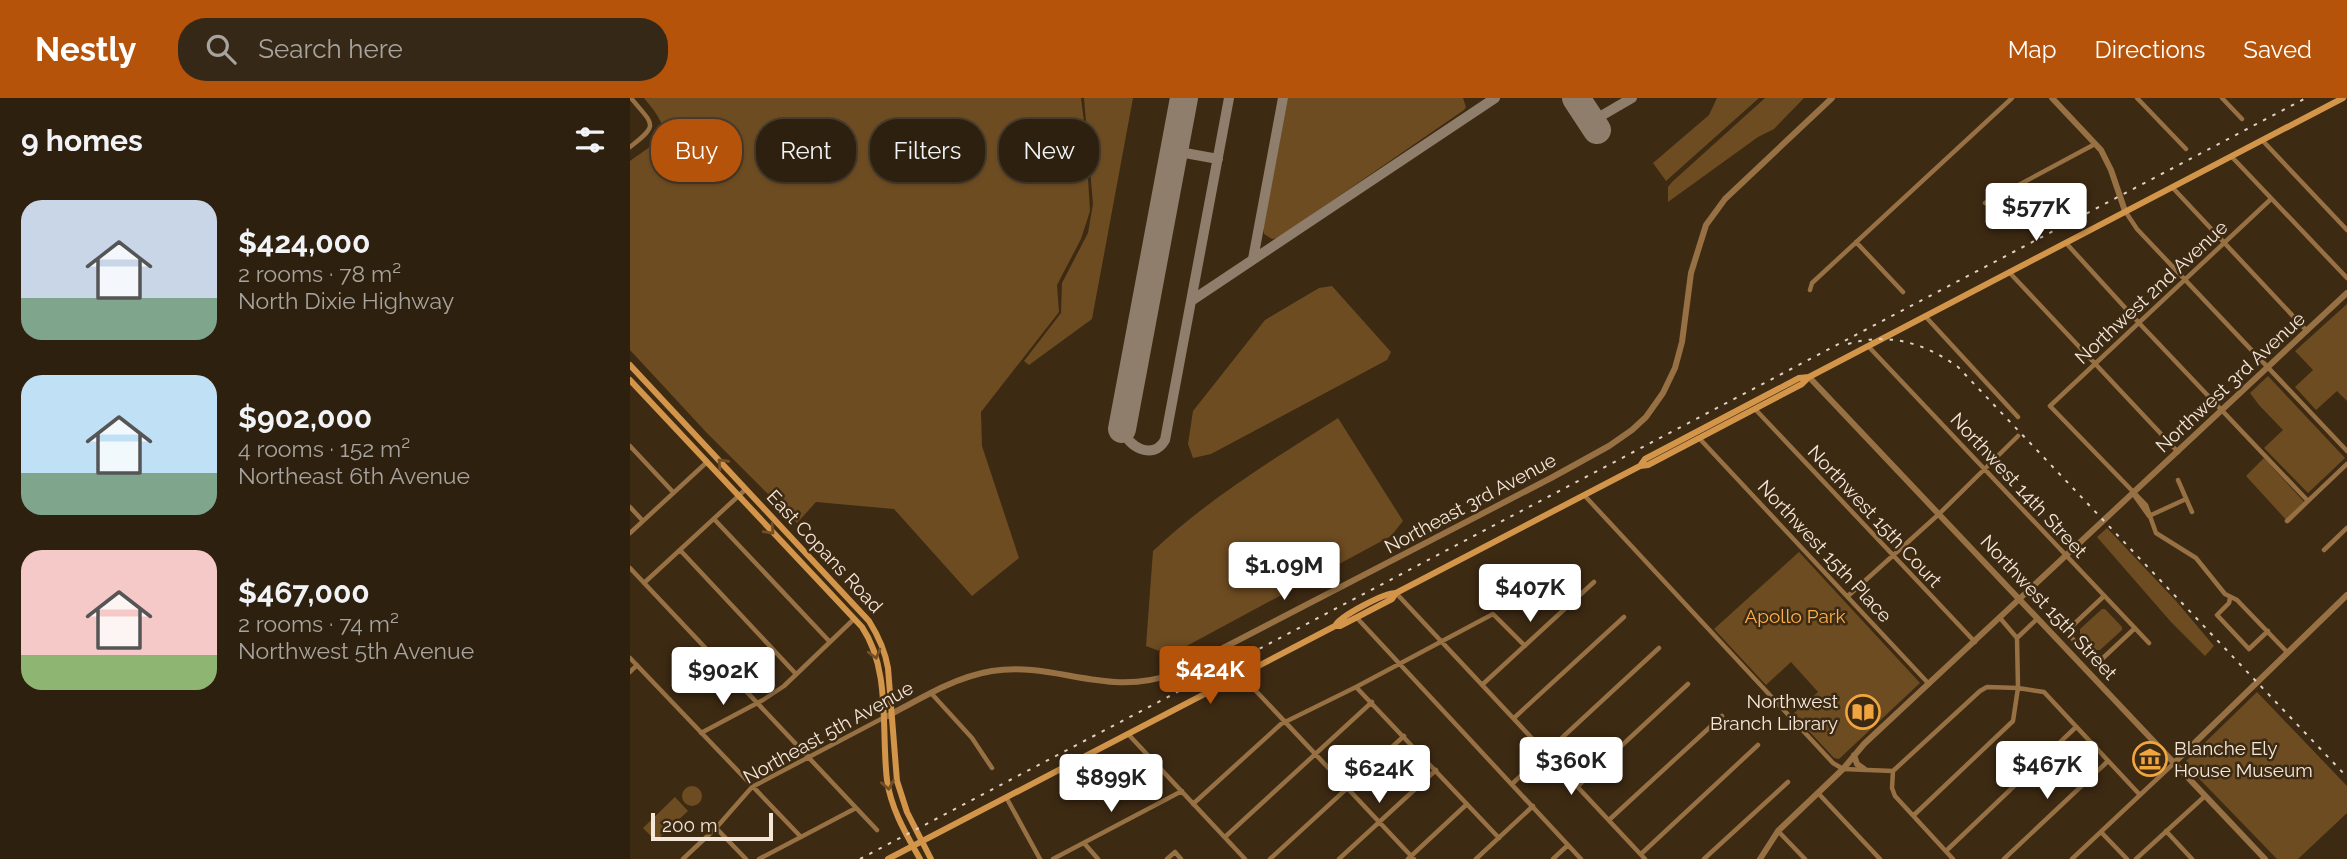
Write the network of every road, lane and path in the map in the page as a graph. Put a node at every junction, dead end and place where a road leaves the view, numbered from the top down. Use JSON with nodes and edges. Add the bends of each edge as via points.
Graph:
{"nodes":[{"id":1,"x":631,"y":98,"type":"edge"},
{"id":2,"x":1832,"y":98,"type":"edge"},
{"id":3,"x":2012,"y":98,"type":"edge"},
{"id":4,"x":2052,"y":98,"type":"edge"},
{"id":5,"x":2137,"y":98,"type":"edge"},
{"id":6,"x":2222,"y":98,"type":"edge"},
{"id":7,"x":2343,"y":98,"type":"edge"},
{"id":8,"x":2242,"y":119,"type":"dead end"},
{"id":9,"x":2262,"y":140,"type":"junction"},
{"id":10,"x":2096,"y":143,"type":"junction"},
{"id":11,"x":630,"y":147,"type":"edge"},
{"id":12,"x":2186,"y":149,"type":"dead end"},
{"id":13,"x":2231,"y":156,"type":"junction"},
{"id":14,"x":2172,"y":187,"type":"junction"},
{"id":15,"x":2271,"y":199,"type":"junction"},
{"id":16,"x":1985,"y":203,"type":"dead end"},
{"id":17,"x":2125,"y":211,"type":"junction"},
{"id":18,"x":2347,"y":230,"type":"edge"},
{"id":19,"x":1856,"y":242,"type":"junction"},
{"id":20,"x":2066,"y":243,"type":"junction"},
{"id":21,"x":2223,"y":244,"type":"junction"},
{"id":22,"x":2009,"y":272,"type":"junction"},
{"id":23,"x":2347,"y":278,"type":"edge"},
{"id":24,"x":2184,"y":280,"type":"junction"},
{"id":25,"x":1810,"y":290,"type":"dead end"},
{"id":26,"x":1903,"y":292,"type":"dead end"},
{"id":27,"x":2347,"y":293,"type":"edge"},
{"id":28,"x":1925,"y":316,"type":"junction"},
{"id":29,"x":2139,"y":323,"type":"junction"},
{"id":30,"x":2307,"y":331,"type":"junction"},
{"id":31,"x":1868,"y":346,"type":"junction"},
{"id":32,"x":2094,"y":364,"type":"junction"},
{"id":33,"x":630,"y":365,"type":"edge"},
{"id":34,"x":2268,"y":368,"type":"junction"},
{"id":35,"x":1809,"y":377,"type":"junction"},
{"id":36,"x":630,"y":380,"type":"edge"},
{"id":37,"x":1755,"y":409,"type":"junction"},
{"id":38,"x":2222,"y":410,"type":"junction"},
{"id":39,"x":2018,"y":417,"type":"dead end"},
{"id":40,"x":2018,"y":436,"type":"dead end"},
{"id":41,"x":1699,"y":438,"type":"junction"},
{"id":42,"x":630,"y":446,"type":"edge"},
{"id":43,"x":2347,"y":451,"type":"edge"},
{"id":44,"x":2178,"y":452,"type":"junction"},
{"id":45,"x":706,"y":462,"type":"junction"},
{"id":46,"x":2347,"y":464,"type":"edge"},
{"id":47,"x":1640,"y":466,"type":"junction"},
{"id":48,"x":1985,"y":468,"type":"junction"},
{"id":49,"x":2178,"y":480,"type":"dead end"},
{"id":50,"x":746,"y":489,"type":"junction"},
{"id":51,"x":673,"y":492,"type":"junction"},
{"id":52,"x":2134,"y":494,"type":"junction"},
{"id":53,"x":1584,"y":495,"type":"junction"},
{"id":54,"x":738,"y":496,"type":"junction"},
{"id":55,"x":2186,"y":499,"type":"junction"},
{"id":56,"x":2308,"y":501,"type":"junction"},
{"id":57,"x":630,"y":507,"type":"edge"},
{"id":58,"x":2192,"y":512,"type":"dead end"},
{"id":59,"x":1939,"y":514,"type":"junction"},
{"id":60,"x":2149,"y":516,"type":"junction"},
{"id":61,"x":714,"y":519,"type":"junction"},
{"id":62,"x":643,"y":521,"type":"junction"},
{"id":63,"x":2287,"y":521,"type":"dead end"},
{"id":64,"x":2347,"y":528,"type":"edge"},
{"id":65,"x":630,"y":533,"type":"edge"},
{"id":66,"x":680,"y":550,"type":"junction"},
{"id":67,"x":2324,"y":550,"type":"dead end"},
{"id":68,"x":1893,"y":556,"type":"junction"},
{"id":69,"x":2067,"y":556,"type":"junction"},
{"id":70,"x":631,"y":570,"type":"edge"},
{"id":71,"x":1594,"y":582,"type":"dead end"},
{"id":72,"x":644,"y":583,"type":"junction"},
{"id":73,"x":1396,"y":593,"type":"junction"},
{"id":74,"x":2347,"y":595,"type":"edge"},
{"id":75,"x":1848,"y":596,"type":"junction"},
{"id":76,"x":2104,"y":596,"type":"junction"},
{"id":77,"x":2230,"y":598,"type":"junction"},
{"id":78,"x":2020,"y":599,"type":"junction"},
{"id":79,"x":1624,"y":617,"type":"dead end"},
{"id":80,"x":1357,"y":618,"type":"junction"},
{"id":81,"x":2000,"y":618,"type":"junction"},
{"id":82,"x":2038,"y":618,"type":"junction"},
{"id":83,"x":854,"y":619,"type":"junction"},
{"id":84,"x":1335,"y":626,"type":"junction"},
{"id":85,"x":2135,"y":628,"type":"junction"},
{"id":86,"x":2267,"y":631,"type":"junction"},
{"id":87,"x":2017,"y":638,"type":"junction"},
{"id":88,"x":1441,"y":641,"type":"junction"},
{"id":89,"x":830,"y":642,"type":"junction"},
{"id":90,"x":1975,"y":642,"type":"junction"},
{"id":91,"x":2149,"y":643,"type":"dead end"},
{"id":92,"x":1525,"y":646,"type":"junction"},
{"id":93,"x":1659,"y":648,"type":"dead end"},
{"id":94,"x":2288,"y":653,"type":"junction"},
{"id":95,"x":630,"y":657,"type":"edge"},
{"id":96,"x":1399,"y":663,"type":"junction"},
{"id":97,"x":637,"y":665,"type":"junction"},
{"id":98,"x":630,"y":672,"type":"edge"},
{"id":99,"x":796,"y":674,"type":"junction"},
{"id":100,"x":1240,"y":674,"type":"junction"},
{"id":101,"x":1483,"y":684,"type":"junction"},
{"id":102,"x":1688,"y":684,"type":"dead end"},
{"id":103,"x":1929,"y":684,"type":"junction"},
{"id":104,"x":1356,"y":687,"type":"junction"},
{"id":105,"x":2018,"y":688,"type":"junction"},
{"id":106,"x":931,"y":693,"type":"junction"},
{"id":107,"x":1372,"y":702,"type":"junction"},
{"id":108,"x":757,"y":703,"type":"junction"},
{"id":109,"x":892,"y":714,"type":"junction"},
{"id":110,"x":1722,"y":716,"type":"dead end"},
{"id":111,"x":883,"y":718,"type":"junction"},
{"id":112,"x":1514,"y":718,"type":"junction"},
{"id":113,"x":1285,"y":722,"type":"junction"},
{"id":114,"x":2076,"y":727,"type":"junction"},
{"id":115,"x":701,"y":733,"type":"junction"},
{"id":116,"x":1128,"y":734,"type":"junction"},
{"id":117,"x":1404,"y":736,"type":"junction"},
{"id":118,"x":1758,"y":746,"type":"dead end"},
{"id":119,"x":1546,"y":752,"type":"junction"},
{"id":120,"x":1315,"y":754,"type":"junction"},
{"id":121,"x":1854,"y":755,"type":"junction"},
{"id":122,"x":808,"y":757,"type":"junction"},
{"id":123,"x":2108,"y":761,"type":"junction"},
{"id":124,"x":2174,"y":763,"type":"junction"},
{"id":125,"x":992,"y":768,"type":"dead end"},
{"id":126,"x":1843,"y":769,"type":"junction"},
{"id":127,"x":1864,"y":769,"type":"junction"},
{"id":128,"x":1436,"y":770,"type":"junction"},
{"id":129,"x":1893,"y":771,"type":"junction"},
{"id":130,"x":1788,"y":782,"type":"dead end"},
{"id":131,"x":1512,"y":783,"type":"junction"},
{"id":132,"x":1578,"y":786,"type":"junction"},
{"id":133,"x":752,"y":787,"type":"junction"},
{"id":134,"x":1346,"y":788,"type":"junction"},
{"id":135,"x":1182,"y":792,"type":"junction"},
{"id":136,"x":1818,"y":793,"type":"junction"},
{"id":137,"x":2140,"y":795,"type":"junction"},
{"id":138,"x":2205,"y":796,"type":"junction"},
{"id":139,"x":1006,"y":797,"type":"junction"},
{"id":140,"x":1193,"y":804,"type":"junction"},
{"id":141,"x":1467,"y":804,"type":"junction"},
{"id":142,"x":1533,"y":806,"type":"junction"},
{"id":143,"x":856,"y":808,"type":"junction"},
{"id":144,"x":1914,"y":816,"type":"junction"},
{"id":145,"x":1609,"y":820,"type":"junction"},
{"id":146,"x":1379,"y":822,"type":"junction"},
{"id":147,"x":716,"y":828,"type":"junction"},
{"id":148,"x":877,"y":830,"type":"dead end"},
{"id":149,"x":1778,"y":831,"type":"junction"},
{"id":150,"x":2166,"y":831,"type":"junction"},
{"id":151,"x":2101,"y":832,"type":"junction"},
{"id":152,"x":801,"y":837,"type":"junction"},
{"id":153,"x":1224,"y":837,"type":"junction"},
{"id":154,"x":1499,"y":838,"type":"junction"},
{"id":155,"x":922,"y":841,"type":"junction"},
{"id":156,"x":1084,"y":843,"type":"junction"},
{"id":157,"x":1568,"y":845,"type":"junction"},
{"id":158,"x":913,"y":846,"type":"junction"},
{"id":159,"x":1946,"y":851,"type":"junction"},
{"id":160,"x":1643,"y":857,"type":"edge"},
{"id":161,"x":1411,"y":858,"type":"edge"},
{"id":162,"x":682,"y":859,"type":"edge"},
{"id":163,"x":746,"y":859,"type":"edge"},
{"id":164,"x":759,"y":859,"type":"edge"},
{"id":165,"x":888,"y":859,"type":"edge"},
{"id":166,"x":920,"y":859,"type":"edge"},
{"id":167,"x":931,"y":859,"type":"edge"},
{"id":168,"x":1040,"y":859,"type":"edge"},
{"id":169,"x":1053,"y":859,"type":"edge"},
{"id":170,"x":1098,"y":859,"type":"edge"},
{"id":171,"x":1167,"y":859,"type":"edge"},
{"id":172,"x":1181,"y":859,"type":"edge"},
{"id":173,"x":1245,"y":859,"type":"edge"},
{"id":174,"x":1270,"y":859,"type":"edge"},
{"id":175,"x":1339,"y":859,"type":"edge"},
{"id":176,"x":1476,"y":859,"type":"edge"},
{"id":177,"x":1553,"y":859,"type":"edge"},
{"id":178,"x":1581,"y":859,"type":"edge"},
{"id":179,"x":1704,"y":859,"type":"edge"},
{"id":180,"x":1760,"y":859,"type":"edge"},
{"id":181,"x":1805,"y":859,"type":"edge"},
{"id":182,"x":1880,"y":859,"type":"edge"},
{"id":183,"x":1953,"y":859,"type":"edge"},
{"id":184,"x":2004,"y":859,"type":"edge"},
{"id":185,"x":2072,"y":859,"type":"edge"},
{"id":186,"x":2127,"y":859,"type":"edge"},
{"id":187,"x":2136,"y":859,"type":"edge"},
{"id":188,"x":2192,"y":859,"type":"edge"},
{"id":189,"x":2265,"y":859,"type":"edge"}],
"edges":[{"from":1,"to":11,"type":"street","via":[[651,128]]},
{"from":2,"to":106,"type":"street","name":"Northeast 3rd Avenue","via":[[1725,199],[1706,225],[1691,273],[1675,368],[1646,417],[1627,435],[1157,680],[1113,683],[1025,670],[992,671]]},
{"from":3,"to":19,"type":"street"},
{"from":4,"to":10,"type":"street"},
{"from":5,"to":12,"type":"street"},
{"from":6,"to":8,"type":"street"},
{"from":7,"to":9,"type":"main road"},
{"from":9,"to":13,"type":"main road"},
{"from":9,"to":18,"type":"street"},
{"from":10,"to":16,"type":"street"},
{"from":10,"to":17,"type":"street"},
{"from":13,"to":14,"type":"main road"},
{"from":13,"to":15,"type":"street"},
{"from":14,"to":17,"type":"main road"},
{"from":14,"to":21,"type":"street"},
{"from":15,"to":21,"type":"street","name":"Northwest 2nd Avenue"},
{"from":15,"to":23,"type":"street"},
{"from":17,"to":20,"type":"main road"},
{"from":17,"to":24,"type":"street"},
{"from":19,"to":25,"type":"street"},
{"from":19,"to":26,"type":"street"},
{"from":20,"to":22,"type":"main road"},
{"from":20,"to":29,"type":"street"},
{"from":21,"to":24,"type":"street","name":"Northwest 2nd Avenue"},
{"from":21,"to":30,"type":"street"},
{"from":22,"to":28,"type":"main road"},
{"from":22,"to":32,"type":"street"},
{"from":24,"to":29,"type":"street","name":"Northwest 2nd Avenue"},
{"from":24,"to":34,"type":"street"},
{"from":27,"to":30,"type":"street","name":"Northwest 3rd Avenue"},
{"from":28,"to":31,"type":"main road"},
{"from":28,"to":39,"type":"street"},
{"from":29,"to":32,"type":"street","name":"Northwest 2nd Avenue"},
{"from":29,"to":38,"type":"street"},
{"from":30,"to":34,"type":"street","name":"Northwest 3rd Avenue"},
{"from":31,"to":35,"type":"main road"},
{"from":31,"to":48,"type":"street","name":"Northwest 14th Street"},
{"from":32,"to":44,"type":"street"},
{"from":32,"to":52,"type":"street","name":"Northwest 2nd Avenue","via":[[2050,406]]},
{"from":50,"to":33,"type":"main road","name":"East Copans Road","one_way":true},
{"from":34,"to":38,"type":"street","name":"Northwest 3rd Avenue"},
{"from":34,"to":43,"type":"street"},
{"from":35,"to":37,"type":"main road"},
{"from":35,"to":47,"type":"main road","via":[[1799,378],[1645,459]]},
{"from":35,"to":59,"type":"street","name":"Northwest 15th Street"},
{"from":36,"to":45,"type":"main road","name":"East Copans Road"},
{"from":37,"to":41,"type":"main road"},
{"from":37,"to":68,"type":"street","name":"Northwest 15th Court"},
{"from":38,"to":44,"type":"street","name":"Northwest 3rd Avenue"},
{"from":38,"to":56,"type":"street"},
{"from":40,"to":48,"type":"street"},
{"from":41,"to":47,"type":"main road"},
{"from":41,"to":75,"type":"street","name":"Northwest 15th Place"},
{"from":42,"to":51,"type":"street"},
{"from":44,"to":52,"type":"street","name":"Northwest 3rd Avenue"},
{"from":45,"to":51,"type":"street"},
{"from":45,"to":54,"type":"main road","name":"East Copans Road"},
{"from":46,"to":56,"type":"street"},
{"from":47,"to":53,"type":"main road"},
{"from":48,"to":59,"type":"street"},
{"from":48,"to":69,"type":"street","name":"Northwest 14th Street"},
{"from":49,"to":55,"type":"street","name":"Northwest 3rd Avenue"},
{"from":50,"to":54,"type":"street"},
{"from":50,"to":109,"type":"main road","name":"East Copans Road","via":[[869,621],[885,650]]},
{"from":51,"to":62,"type":"street"},
{"from":52,"to":60,"type":"street","via":[[2146,505]]},
{"from":52,"to":69,"type":"street","name":"Northwest 3rd Avenue"},
{"from":53,"to":73,"type":"main road"},
{"from":53,"to":126,"type":"street"},
{"from":54,"to":61,"type":"street"},
{"from":54,"to":83,"type":"main road","name":"East Copans Road","one_way":true},
{"from":55,"to":58,"type":"street","name":"Northwest 3rd Avenue"},
{"from":55,"to":60,"type":"street"},
{"from":56,"to":63,"type":"street"},
{"from":57,"to":62,"type":"street"},
{"from":59,"to":68,"type":"street"},
{"from":59,"to":78,"type":"street","name":"Northwest 15th Street"},
{"from":60,"to":77,"type":"street","via":[[2156,533],[2196,558]]},
{"from":61,"to":66,"type":"street"},
{"from":61,"to":89,"type":"street"},
{"from":62,"to":65,"type":"street"},
{"from":64,"to":67,"type":"street"},
{"from":66,"to":72,"type":"street"},
{"from":66,"to":99,"type":"street"},
{"from":68,"to":75,"type":"street"},
{"from":68,"to":90,"type":"street","name":"Northwest 15th Court"},
{"from":69,"to":76,"type":"street","name":"Northwest 14th Street"},
{"from":69,"to":78,"type":"street","name":"Northwest 3rd Avenue"},
{"from":70,"to":72,"type":"street"},
{"from":71,"to":92,"type":"street"},
{"from":72,"to":108,"type":"street"},
{"from":73,"to":80,"type":"main road"},
{"from":73,"to":84,"type":"main road","via":[[1338,620]]},
{"from":73,"to":88,"type":"street"},
{"from":74,"to":94,"type":"street"},
{"from":75,"to":103,"type":"street","name":"Northwest 15th Place"},
{"from":76,"to":85,"type":"street","name":"Northwest 14th Street"},
{"from":76,"to":85,"type":"street","via":[[2070,631],[2092,659],[2102,659]]},
{"from":77,"to":86,"type":"street"},
{"from":77,"to":86,"type":"street","via":[[2217,615],[2249,649]]},
{"from":78,"to":81,"type":"street","name":"Northwest 3rd Avenue"},
{"from":78,"to":82,"type":"street","name":"Northwest 15th Street"},
{"from":79,"to":112,"type":"street"},
{"from":80,"to":84,"type":"main road"},
{"from":80,"to":96,"type":"street"},
{"from":81,"to":87,"type":"street"},
{"from":81,"to":90,"type":"street","name":"Northwest 3rd Avenue"},
{"from":82,"to":87,"type":"street"},
{"from":82,"to":124,"type":"street","name":"Northwest 15th Street"},
{"from":83,"to":89,"type":"street"},
{"from":83,"to":111,"type":"main road","name":"East Copans Road","one_way":true,"via":[[876,653]]},
{"from":84,"to":100,"type":"main road"},
{"from":85,"to":91,"type":"street","name":"Northwest 14th Street"},
{"from":86,"to":94,"type":"street"},
{"from":87,"to":105,"type":"street"},
{"from":88,"to":92,"type":"street","via":[[1493,614]]},
{"from":88,"to":96,"type":"street"},
{"from":88,"to":101,"type":"street"},
{"from":89,"to":99,"type":"street"},
{"from":90,"to":103,"type":"street","name":"Northwest 3rd Avenue"},
{"from":92,"to":101,"type":"street"},
{"from":93,"to":119,"type":"street"},
{"from":94,"to":124,"type":"street"},
{"from":95,"to":97,"type":"street"},
{"from":96,"to":104,"type":"street"},
{"from":96,"to":131,"type":"street"},
{"from":97,"to":98,"type":"street"},
{"from":97,"to":115,"type":"street"},
{"from":99,"to":108,"type":"street"},
{"from":100,"to":113,"type":"street"},
{"from":100,"to":116,"type":"main road"},
{"from":101,"to":112,"type":"street"},
{"from":102,"to":132,"type":"street"},
{"from":103,"to":121,"type":"street","name":"Northwest 3rd Avenue"},
{"from":104,"to":107,"type":"street"},
{"from":104,"to":113,"type":"street"},
{"from":105,"to":114,"type":"street","via":[[2044,692]]},
{"from":105,"to":129,"type":"street","via":[[1980,691]]},
{"from":105,"to":144,"type":"street","via":[[2013,721]]},
{"from":106,"to":109,"type":"street","name":"Northeast 5th Avenue"},
{"from":106,"to":125,"type":"street"},
{"from":107,"to":117,"type":"street"},
{"from":107,"to":120,"type":"street"},
{"from":108,"to":115,"type":"street"},
{"from":108,"to":122,"type":"street"},
{"from":109,"to":111,"type":"street","name":"Northeast 5th Avenue"},
{"from":109,"to":155,"type":"main road","name":"East Copans Road","via":[[897,781]]},
{"from":110,"to":145,"type":"street"},
{"from":111,"to":122,"type":"street","name":"Northeast 5th Avenue"},
{"from":111,"to":158,"type":"main road","name":"East Copans Road","one_way":true,"via":[[891,801]]},
{"from":112,"to":119,"type":"street"},
{"from":113,"to":120,"type":"street"},
{"from":113,"to":140,"type":"street"},
{"from":114,"to":123,"type":"street"},
{"from":114,"to":159,"type":"street"},
{"from":115,"to":133,"type":"street"},
{"from":116,"to":135,"type":"street"},
{"from":116,"to":139,"type":"main road"},
{"from":117,"to":128,"type":"street"},
{"from":117,"to":134,"type":"street"},
{"from":118,"to":160,"type":"street"},
{"from":119,"to":131,"type":"street"},
{"from":119,"to":132,"type":"street"},
{"from":120,"to":134,"type":"street"},
{"from":120,"to":153,"type":"street"},
{"from":121,"to":126,"type":"street","name":"Northwest 3rd Avenue"},
{"from":121,"to":127,"type":"street"},
{"from":122,"to":133,"type":"street","name":"Northeast 5th Avenue"},
{"from":122,"to":143,"type":"street"},
{"from":123,"to":137,"type":"street"},
{"from":123,"to":184,"type":"street"},
{"from":124,"to":137,"type":"street"},
{"from":124,"to":138,"type":"street","name":"Northwest 15th Street"},
{"from":126,"to":127,"type":"street"},
{"from":126,"to":136,"type":"street","name":"Northwest 3rd Avenue"},
{"from":127,"to":129,"type":"street"},
{"from":128,"to":141,"type":"street"},
{"from":128,"to":146,"type":"street"},
{"from":129,"to":144,"type":"street","via":[[1895,796]]},
{"from":130,"to":179,"type":"street"},
{"from":131,"to":142,"type":"street"},
{"from":132,"to":145,"type":"street"},
{"from":133,"to":147,"type":"street","name":"Northeast 5th Avenue"},
{"from":133,"to":152,"type":"street"},
{"from":134,"to":146,"type":"street"},
{"from":134,"to":174,"type":"street"},
{"from":135,"to":140,"type":"street"},
{"from":135,"to":156,"type":"street"},
{"from":136,"to":149,"type":"street","name":"Northwest 3rd Avenue"},
{"from":136,"to":182,"type":"street"},
{"from":137,"to":151,"type":"street"},
{"from":138,"to":150,"type":"street"},
{"from":138,"to":189,"type":"street","name":"Northwest 15th Street"},
{"from":139,"to":155,"type":"main road"},
{"from":139,"to":168,"type":"street"},
{"from":140,"to":153,"type":"street"},
{"from":141,"to":154,"type":"street"},
{"from":141,"to":161,"type":"street"},
{"from":142,"to":154,"type":"street"},
{"from":142,"to":157,"type":"street"},
{"from":143,"to":148,"type":"street"},
{"from":143,"to":152,"type":"street"},
{"from":144,"to":159,"type":"street"},
{"from":145,"to":160,"type":"street"},
{"from":146,"to":161,"type":"street"},
{"from":146,"to":175,"type":"street"},
{"from":147,"to":162,"type":"street","name":"Northeast 5th Avenue"},
{"from":147,"to":163,"type":"street"},
{"from":149,"to":180,"type":"street","name":"Northwest 3rd Avenue"},
{"from":149,"to":181,"type":"street"},
{"from":150,"to":187,"type":"street"},
{"from":150,"to":188,"type":"street"},
{"from":151,"to":185,"type":"street"},
{"from":151,"to":186,"type":"street"},
{"from":152,"to":164,"type":"street"},
{"from":153,"to":173,"type":"street"},
{"from":154,"to":176,"type":"street"},
{"from":155,"to":158,"type":"main road"},
{"from":155,"to":167,"type":"main road","name":"East Copans Road"},
{"from":156,"to":169,"type":"street"},
{"from":156,"to":170,"type":"street"},
{"from":157,"to":177,"type":"street"},
{"from":157,"to":178,"type":"street"},
{"from":158,"to":165,"type":"main road"},
{"from":158,"to":166,"type":"main road","name":"East Copans Road"},
{"from":159,"to":183,"type":"street"},
{"from":171,"to":172,"type":"street","via":[[1175,852]]}]}
